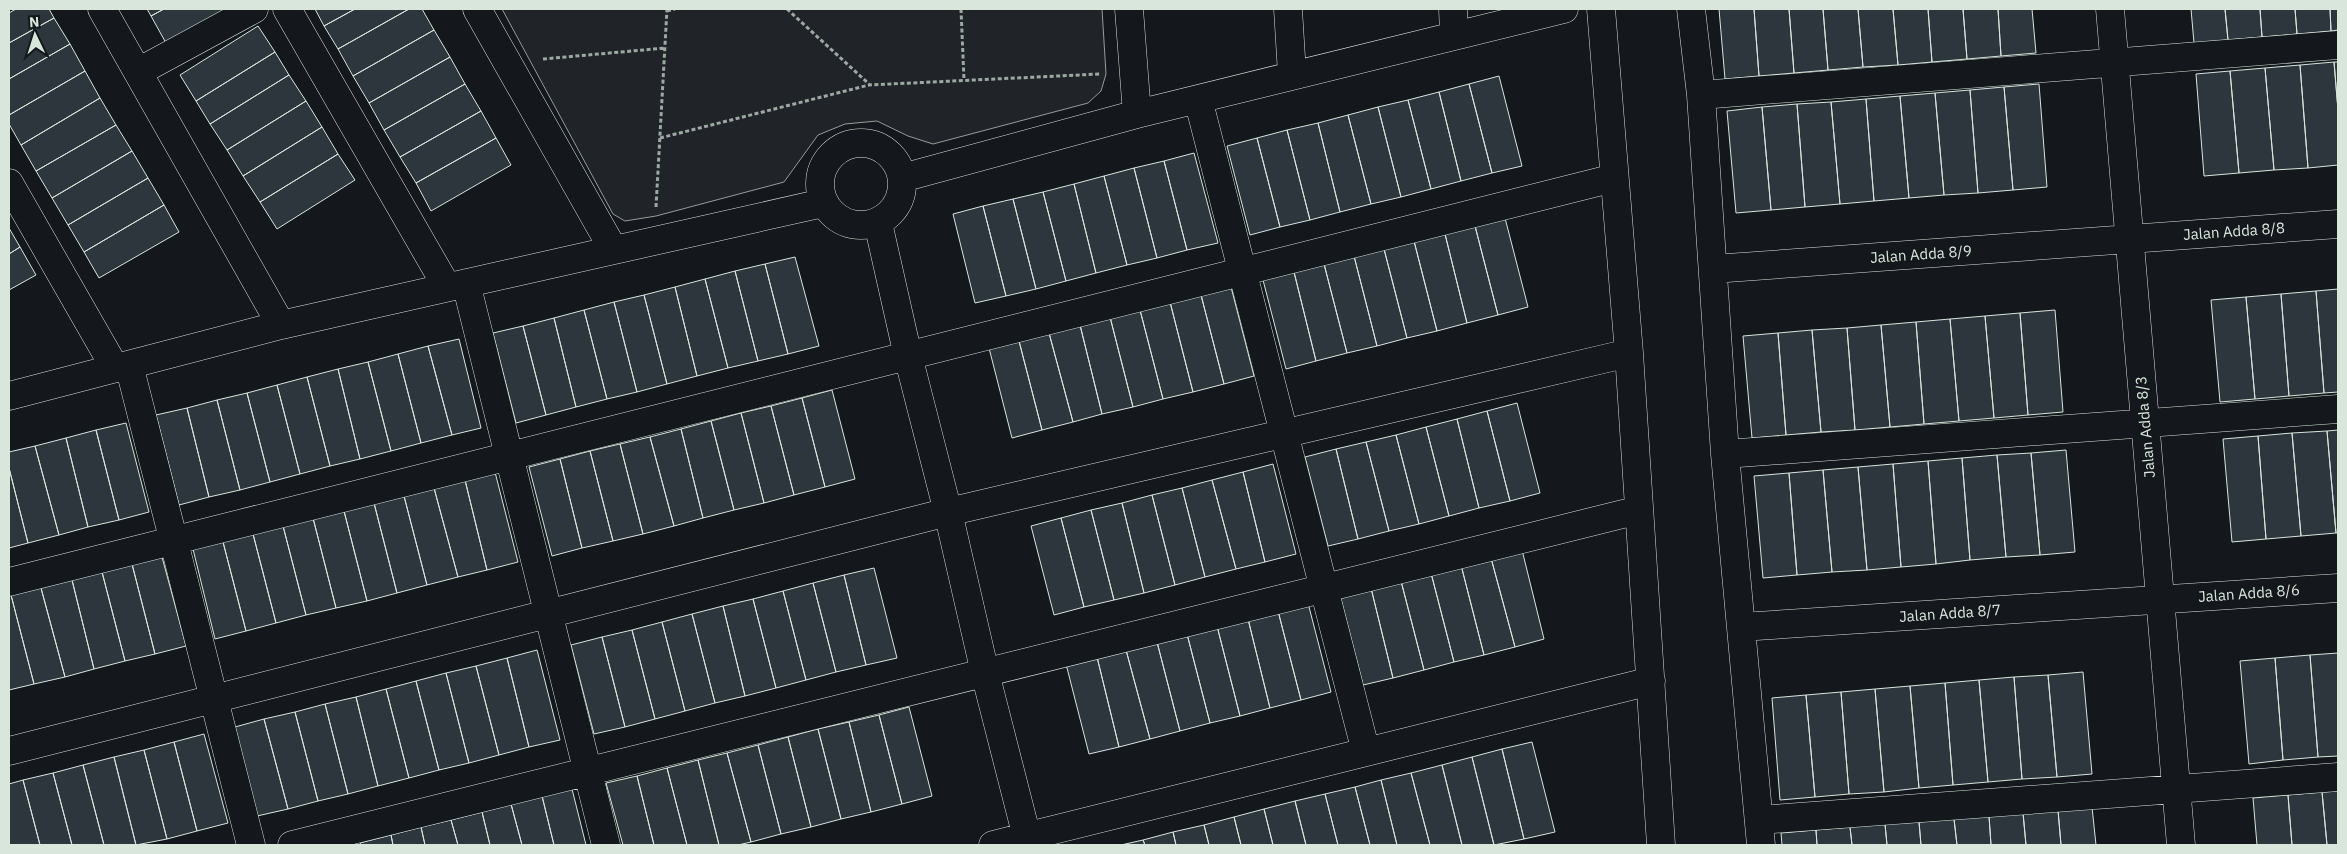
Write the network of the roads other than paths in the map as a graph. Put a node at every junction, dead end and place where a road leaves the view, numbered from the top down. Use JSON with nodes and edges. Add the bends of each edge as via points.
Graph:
{"nodes":[{"id":1,"x":102,"y":9,"type":"edge"},
{"id":2,"x":254,"y":9,"type":"edge"},
{"id":3,"x":287,"y":9,"type":"edge"},
{"id":4,"x":477,"y":9,"type":"edge"},
{"id":5,"x":1129,"y":9,"type":"edge"},
{"id":6,"x":1288,"y":9,"type":"edge"},
{"id":7,"x":1564,"y":9,"type":"edge"},
{"id":8,"x":1601,"y":9,"type":"edge"},
{"id":9,"x":1691,"y":9,"type":"edge"},
{"id":10,"x":2110,"y":9,"type":"edge"},
{"id":11,"x":1453,"y":22,"type":"edge"},
{"id":12,"x":2338,"y":45,"type":"edge"},
{"id":13,"x":2115,"y":62,"type":"junction"},
{"id":14,"x":138,"y":72,"type":"junction"},
{"id":15,"x":1292,"y":74,"type":"junction"},
{"id":16,"x":1701,"y":95,"type":"junction"},
{"id":17,"x":1198,"y":99,"type":"junction"},
{"id":18,"x":1137,"y":114,"type":"junction"},
{"id":19,"x":902,"y":178,"type":"junction"},
{"id":20,"x":1614,"y":178,"type":"junction"},
{"id":21,"x":9,"y":183,"type":"edge"},
{"id":22,"x":822,"y":203,"type":"junction"},
{"id":23,"x":878,"y":223,"type":"junction"},
{"id":24,"x":2338,"y":224,"type":"edge"},
{"id":25,"x":2130,"y":238,"type":"junction"},
{"id":26,"x":613,"y":249,"type":"junction"},
{"id":27,"x":1713,"y":269,"type":"junction"},
{"id":28,"x":1242,"y":272,"type":"junction"},
{"id":29,"x":456,"y":285,"type":"junction"},
{"id":30,"x":281,"y":325,"type":"junction"},
{"id":31,"x":1629,"y":353,"type":"junction"},
{"id":32,"x":908,"y":356,"type":"junction"},
{"id":33,"x":122,"y":366,"type":"junction"},
{"id":34,"x":9,"y":396,"type":"edge"},
{"id":35,"x":2338,"y":409,"type":"edge"},
{"id":36,"x":2145,"y":424,"type":"junction"},
{"id":37,"x":1284,"y":434,"type":"junction"},
{"id":38,"x":1724,"y":454,"type":"junction"},
{"id":39,"x":509,"y":456,"type":"junction"},
{"id":40,"x":1639,"y":510,"type":"junction"},
{"id":41,"x":948,"y":512,"type":"junction"},
{"id":42,"x":174,"y":540,"type":"junction"},
{"id":43,"x":9,"y":582,"type":"edge"},
{"id":44,"x":2338,"y":588,"type":"edge"},
{"id":45,"x":1325,"y":589,"type":"junction"},
{"id":46,"x":2159,"y":599,"type":"junction"},
{"id":47,"x":548,"y":614,"type":"junction"},
{"id":48,"x":1741,"y":627,"type":"junction"},
{"id":49,"x":985,"y":673,"type":"junction"},
{"id":50,"x":1651,"y":681,"type":"junction"},
{"id":51,"x":214,"y":699,"type":"junction"},
{"id":52,"x":9,"y":751,"type":"edge"},
{"id":53,"x":1366,"y":752,"type":"junction"},
{"id":54,"x":587,"y":772,"type":"junction"},
{"id":55,"x":2338,"y":778,"type":"edge"},
{"id":56,"x":2177,"y":789,"type":"junction"},
{"id":57,"x":1760,"y":832,"type":"edge"},
{"id":58,"x":1028,"y":841,"type":"edge"},
{"id":59,"x":251,"y":845,"type":"edge"},
{"id":60,"x":292,"y":845,"type":"edge"},
{"id":61,"x":606,"y":845,"type":"edge"},
{"id":62,"x":993,"y":845,"type":"edge"},
{"id":63,"x":1661,"y":845,"type":"edge"},
{"id":64,"x":2181,"y":845,"type":"edge"}],
"edges":[{"from":1,"to":14,"type":"street"},
{"from":2,"to":14,"type":"street"},
{"from":3,"to":29,"type":"street"},
{"from":4,"to":26,"type":"street"},
{"from":5,"to":18,"type":"street"},
{"from":6,"to":15,"type":"street"},
{"from":7,"to":11,"type":"street"},
{"from":8,"to":20,"type":"street"},
{"from":9,"to":16,"type":"street"},
{"from":10,"to":13,"type":"street","name":"Jalan Adda 8/3"},
{"from":11,"to":15,"type":"street"},
{"from":12,"to":13,"type":"street"},
{"from":13,"to":16,"type":"street"},
{"from":13,"to":25,"type":"street","name":"Jalan Adda 8/3"},
{"from":14,"to":30,"type":"street"},
{"from":15,"to":17,"type":"street"},
{"from":16,"to":27,"type":"street"},
{"from":17,"to":18,"type":"street"},
{"from":17,"to":28,"type":"street"},
{"from":18,"to":19,"type":"street"},
{"from":19,"to":22,"type":"street","via":[[891,156],[878,147],[866,143],[843,147],[826,161],[821,171]]},
{"from":19,"to":23,"type":"street","via":[[899,200],[891,214]]},
{"from":20,"to":28,"type":"street"},
{"from":20,"to":31,"type":"street"},
{"from":21,"to":33,"type":"street"},
{"from":22,"to":23,"type":"street","via":[[832,216],[846,224]]},
{"from":22,"to":26,"type":"street"},
{"from":23,"to":32,"type":"street"},
{"from":24,"to":25,"type":"street","name":"Jalan Adda 8/8"},
{"from":25,"to":27,"type":"street","name":"Jalan Adda 8/9"},
{"from":25,"to":36,"type":"street","name":"Jalan Adda 8/3"},
{"from":26,"to":29,"type":"street"},
{"from":27,"to":38,"type":"street"},
{"from":28,"to":32,"type":"street"},
{"from":28,"to":37,"type":"street"},
{"from":29,"to":30,"type":"street"},
{"from":29,"to":39,"type":"street"},
{"from":30,"to":33,"type":"street"},
{"from":31,"to":37,"type":"street"},
{"from":31,"to":40,"type":"street"},
{"from":32,"to":39,"type":"street"},
{"from":32,"to":41,"type":"street"},
{"from":33,"to":34,"type":"street"},
{"from":33,"to":42,"type":"street"},
{"from":35,"to":36,"type":"street"},
{"from":36,"to":38,"type":"street"},
{"from":36,"to":46,"type":"street","name":"Jalan Adda 8/3"},
{"from":37,"to":41,"type":"street"},
{"from":37,"to":45,"type":"street"},
{"from":38,"to":48,"type":"street"},
{"from":39,"to":42,"type":"street"},
{"from":39,"to":47,"type":"street"},
{"from":40,"to":45,"type":"street"},
{"from":40,"to":50,"type":"street"},
{"from":41,"to":47,"type":"street"},
{"from":41,"to":49,"type":"street"},
{"from":42,"to":43,"type":"street"},
{"from":42,"to":51,"type":"street"},
{"from":44,"to":46,"type":"street","name":"Jalan Adda 8/6"},
{"from":45,"to":49,"type":"street"},
{"from":45,"to":53,"type":"street"},
{"from":46,"to":48,"type":"street","name":"Jalan Adda 8/7"},
{"from":46,"to":56,"type":"street","name":"Jalan Adda 8/3"},
{"from":47,"to":51,"type":"street"},
{"from":47,"to":54,"type":"street"},
{"from":48,"to":57,"type":"street"},
{"from":49,"to":54,"type":"street"},
{"from":49,"to":58,"type":"street"},
{"from":50,"to":53,"type":"street"},
{"from":50,"to":63,"type":"street"},
{"from":51,"to":52,"type":"street"},
{"from":51,"to":59,"type":"street"},
{"from":53,"to":58,"type":"street"},
{"from":54,"to":60,"type":"street"},
{"from":54,"to":61,"type":"street"},
{"from":55,"to":56,"type":"street"},
{"from":56,"to":57,"type":"street"},
{"from":56,"to":64,"type":"street","name":"Jalan Adda 8/3"},
{"from":58,"to":62,"type":"street"}]}
